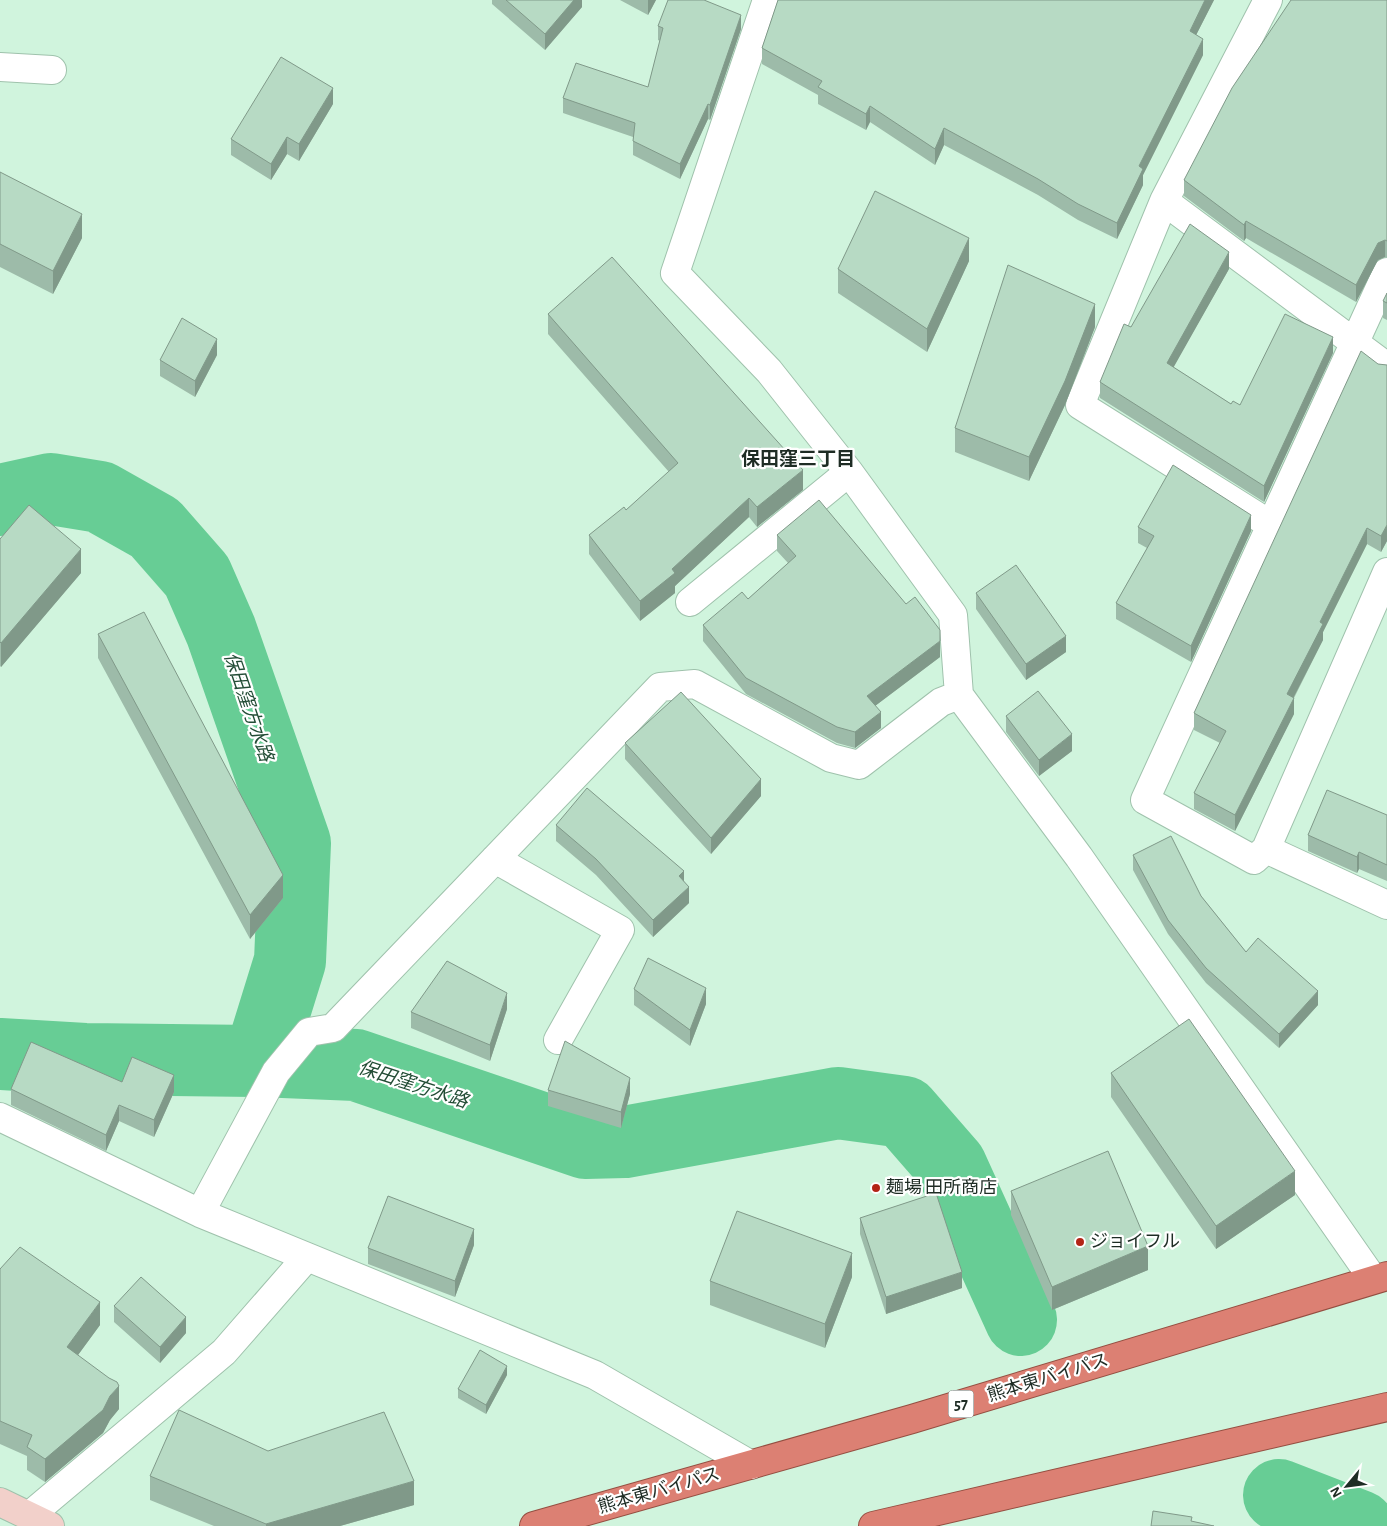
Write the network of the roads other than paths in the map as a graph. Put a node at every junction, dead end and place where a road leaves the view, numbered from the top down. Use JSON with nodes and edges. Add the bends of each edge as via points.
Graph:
{"nodes":[{"id":1,"x":767,"y":0,"type":"edge"},
{"id":2,"x":1268,"y":0,"type":"edge"},
{"id":3,"x":0,"y":67,"type":"edge"},
{"id":4,"x":52,"y":70,"type":"dead end"},
{"id":5,"x":1164,"y":201,"type":"junction"},
{"id":6,"x":1387,"y":272,"type":"edge"},
{"id":7,"x":1354,"y":344,"type":"junction"},
{"id":8,"x":1387,"y":367,"type":"edge"},
{"id":9,"x":849,"y":472,"type":"junction"},
{"id":10,"x":1271,"y":525,"type":"junction"},
{"id":11,"x":1387,"y":572,"type":"edge"},
{"id":12,"x":690,"y":602,"type":"dead end"},
{"id":13,"x":959,"y":696,"type":"junction"},
{"id":14,"x":1266,"y":849,"type":"junction"},
{"id":15,"x":495,"y":858,"type":"junction"},
{"id":16,"x":1387,"y":905,"type":"edge"},
{"id":17,"x":558,"y":1040,"type":"dead end"},
{"id":18,"x":0,"y":1117,"type":"edge"},
{"id":19,"x":200,"y":1213,"type":"junction"},
{"id":20,"x":307,"y":1257,"type":"junction"},
{"id":21,"x":1380,"y":1278,"type":"edge"},
{"id":22,"x":1387,"y":1407,"type":"edge"},
{"id":23,"x":752,"y":1465,"type":"junction"},
{"id":24,"x":0,"y":1502,"type":"edge"},
{"id":25,"x":39,"y":1521,"type":"edge"},
{"id":26,"x":879,"y":1525,"type":"edge"},
{"id":27,"x":534,"y":1526,"type":"edge"}],
"edges":[{"from":1,"to":9,"type":"street","via":[[675,272],[769,371]]},
{"from":2,"to":5,"type":"street"},
{"from":3,"to":4,"type":"street"},
{"from":5,"to":7,"type":"street"},
{"from":5,"to":10,"type":"street","via":[[1080,406]]},
{"from":6,"to":7,"type":"street"},
{"from":7,"to":8,"type":"street"},
{"from":7,"to":10,"type":"street"},
{"from":9,"to":12,"type":"street"},
{"from":9,"to":13,"type":"street","via":[[953,615]]},
{"from":10,"to":14,"type":"street","via":[[1145,800],[1254,860]]},
{"from":11,"to":14,"type":"street"},
{"from":13,"to":15,"type":"street","via":[[941,702],[860,765],[830,758],[695,684],[660,688]]},
{"from":13,"to":21,"type":"street","via":[[1079,857]]},
{"from":14,"to":16,"type":"street"},
{"from":15,"to":17,"type":"street","via":[[620,930]]},
{"from":15,"to":19,"type":"street","via":[[332,1028],[309,1032],[276,1072]]},
{"from":18,"to":19,"type":"street"},
{"from":19,"to":20,"type":"street"},
{"from":20,"to":23,"type":"street","via":[[595,1375]]},
{"from":20,"to":25,"type":"street","via":[[224,1352]]},
{"from":21,"to":23,"type":"highway","name":"熊本東バイパス","number":"57"},
{"from":22,"to":26,"type":"highway"},
{"from":23,"to":27,"type":"highway","name":"熊本東バイパス","number":"57"},
{"from":24,"to":25,"type":"main road"}]}
